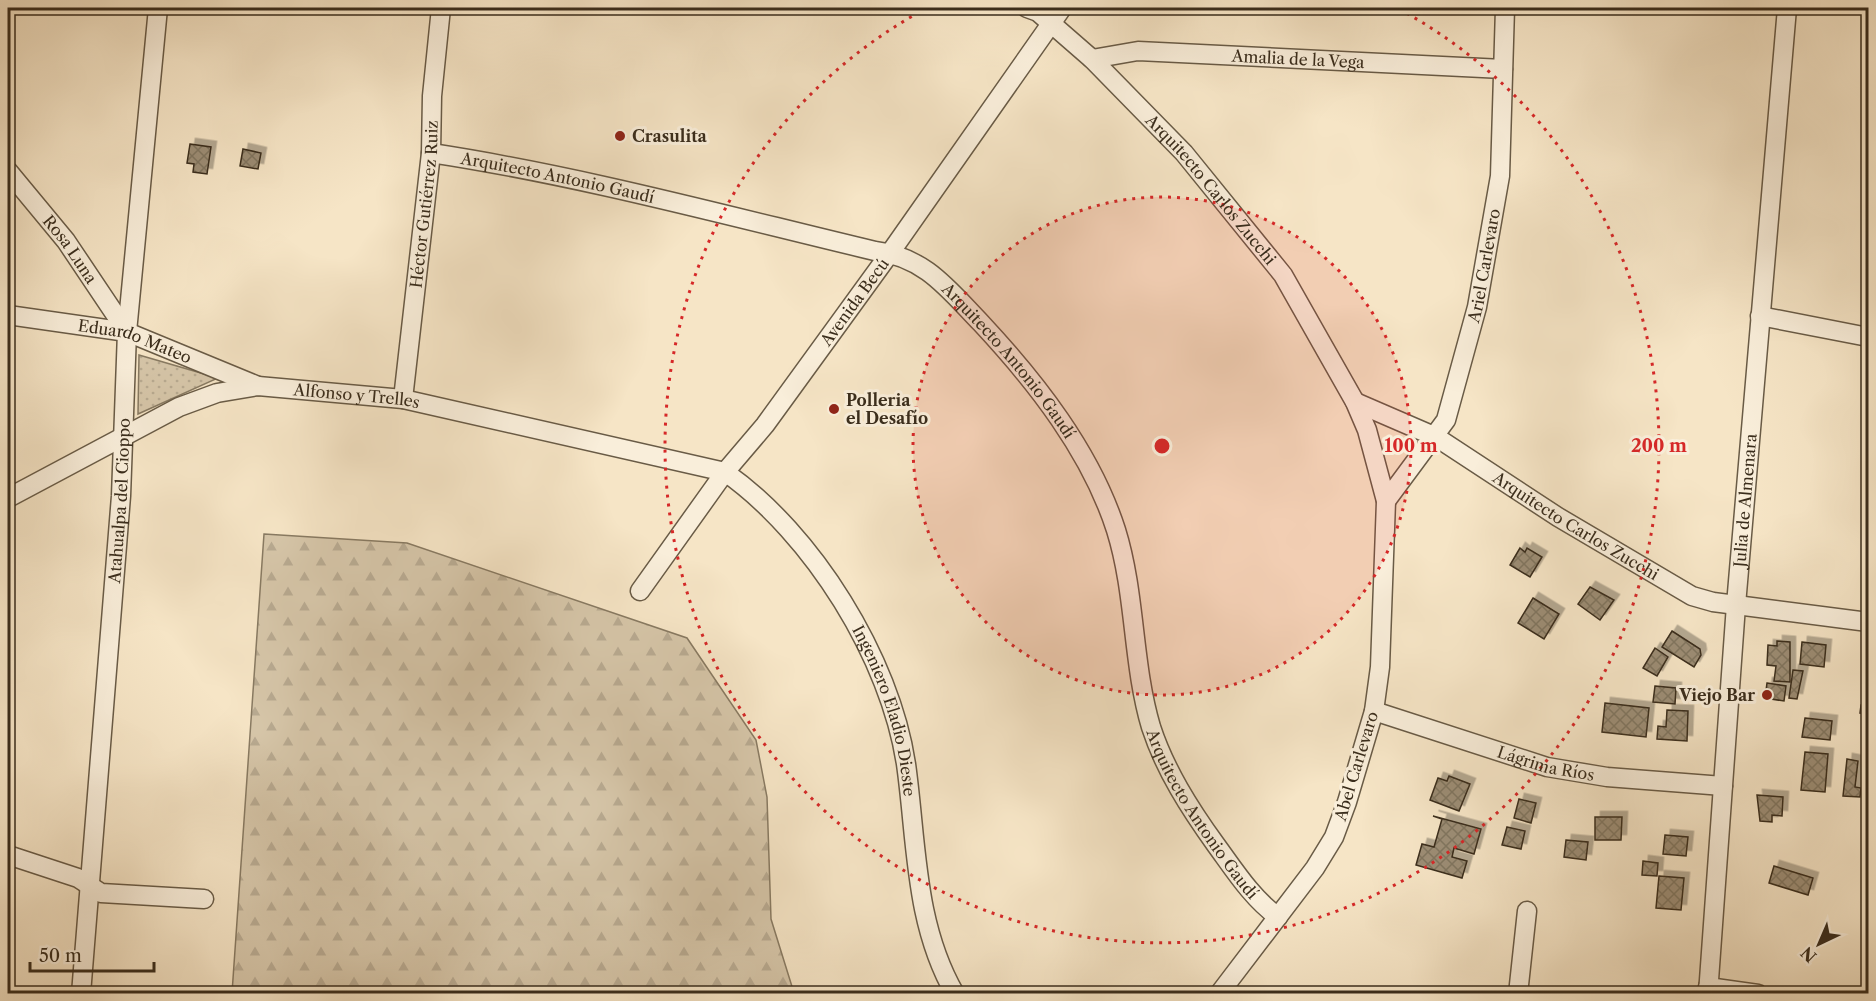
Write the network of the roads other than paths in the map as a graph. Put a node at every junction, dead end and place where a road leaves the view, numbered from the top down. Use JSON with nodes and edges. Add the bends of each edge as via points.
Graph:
{"nodes":[{"id":1,"x":158,"y":8,"type":"edge"},
{"id":2,"x":441,"y":8,"type":"edge"},
{"id":3,"x":1027,"y":8,"type":"edge"},
{"id":4,"x":1062,"y":8,"type":"edge"},
{"id":5,"x":1505,"y":8,"type":"edge"},
{"id":6,"x":1787,"y":8,"type":"edge"},
{"id":7,"x":1051,"y":24,"type":"junction"},
{"id":8,"x":1092,"y":59,"type":"junction"},
{"id":9,"x":1503,"y":69,"type":"junction"},
{"id":10,"x":431,"y":153,"type":"junction"},
{"id":11,"x":8,"y":171,"type":"edge"},
{"id":12,"x":890,"y":253,"type":"junction"},
{"id":13,"x":8,"y":315,"type":"edge"},
{"id":14,"x":1760,"y":316,"type":"junction"},
{"id":15,"x":127,"y":332,"type":"junction"},
{"id":16,"x":1869,"y":337,"type":"edge"},
{"id":17,"x":258,"y":386,"type":"junction"},
{"id":18,"x":403,"y":399,"type":"junction"},
{"id":19,"x":1355,"y":402,"type":"junction"},
{"id":20,"x":125,"y":433,"type":"junction"},
{"id":21,"x":1436,"y":437,"type":"junction"},
{"id":22,"x":725,"y":472,"type":"junction"},
{"id":23,"x":8,"y":498,"type":"edge"},
{"id":24,"x":1386,"y":501,"type":"junction"},
{"id":25,"x":640,"y":591,"type":"dead end"},
{"id":26,"x":1736,"y":604,"type":"junction"},
{"id":27,"x":1869,"y":622,"type":"edge"},
{"id":28,"x":1374,"y":711,"type":"junction"},
{"id":29,"x":1723,"y":786,"type":"junction"},
{"id":30,"x":8,"y":855,"type":"edge"},
{"id":31,"x":90,"y":886,"type":"junction"},
{"id":32,"x":204,"y":898,"type":"dead end"},
{"id":33,"x":1527,"y":912,"type":"dead end"},
{"id":34,"x":1278,"y":917,"type":"junction"},
{"id":35,"x":1708,"y":990,"type":"edge"},
{"id":36,"x":81,"y":993,"type":"edge"},
{"id":37,"x":955,"y":993,"type":"edge"},
{"id":38,"x":1220,"y":993,"type":"edge"},
{"id":39,"x":1518,"y":993,"type":"edge"},
{"id":40,"x":1758,"y":993,"type":"edge"}],
"edges":[{"from":1,"to":15,"type":"street","name":"Atahualpa del Cioppo"},
{"from":2,"to":10,"type":"street","name":"Héctor Gutiérrez Ruiz"},
{"from":3,"to":7,"type":"street","name":"Arquitecto Carlos Zucchi"},
{"from":4,"to":7,"type":"street","name":"Avenida Becú"},
{"from":5,"to":9,"type":"street","name":"Ariel Carlevaro"},
{"from":6,"to":14,"type":"street","name":"Julia de Almenara"},
{"from":7,"to":8,"type":"street","name":"Arquitecto Carlos Zucchi"},
{"from":7,"to":12,"type":"street","name":"Avenida Becú"},
{"from":8,"to":9,"type":"street","name":"Amalia de la Vega","via":[[1138,51]]},
{"from":8,"to":19,"type":"street","name":"Arquitecto Carlos Zucchi","via":[[1184,153],[1283,275]]},
{"from":9,"to":21,"type":"street","name":"Ariel Carlevaro","via":[[1500,177],[1477,307],[1446,420]]},
{"from":10,"to":12,"type":"street","name":"Arquitecto Antonio Gaudí","via":[[568,177]]},
{"from":10,"to":18,"type":"street","name":"Héctor Gutiérrez Ruiz"},
{"from":11,"to":15,"type":"street","name":"Rosa Luna","via":[[66,241]]},
{"from":12,"to":22,"type":"street","name":"Avenida Becú","via":[[765,426]]},
{"from":12,"to":34,"type":"street","name":"Arquitecto Antonio Gaudí","via":[[921,265],[953,294],[1023,371],[1073,440],[1116,530],[1151,726],[1167,766],[1193,812],[1250,892]]},
{"from":13,"to":15,"type":"street","name":"Eduardo Mateo"},
{"from":14,"to":16,"type":"street"},
{"from":14,"to":26,"type":"street","name":"Julia de Almenara"},
{"from":15,"to":17,"type":"street","name":"Eduardo Mateo"},
{"from":15,"to":20,"type":"street","name":"Atahualpa del Cioppo"},
{"from":17,"to":18,"type":"street","name":"Alfonso y Trelles"},
{"from":17,"to":20,"type":"street","name":"Alfonso y Trelles","via":[[217,393]]},
{"from":18,"to":22,"type":"street","name":"Alfonso y Trelles"},
{"from":19,"to":21,"type":"street","name":"Arquitecto Carlos Zucchi"},
{"from":19,"to":24,"type":"street","name":"Arquitecto Carlos Zucchi"},
{"from":20,"to":23,"type":"street","name":"Alfonso y Trelles"},
{"from":20,"to":31,"type":"street","name":"Atahualpa del Cioppo"},
{"from":21,"to":24,"type":"street","name":"Ariel Carlevaro"},
{"from":21,"to":26,"type":"street","name":"Arquitecto Carlos Zucchi","via":[[1652,574],[1692,596]]},
{"from":22,"to":25,"type":"street","name":"Avenida Becú"},
{"from":22,"to":37,"type":"street","name":"Ingeniero Eladio Dieste","via":[[760,501],[824,574],[869,651],[900,738],[920,896],[930,936]]},
{"from":24,"to":28,"type":"street","name":"Abel Carlevaro","via":[[1383,624]]},
{"from":26,"to":27,"type":"street","name":"Arquitecto Carlos Zucchi"},
{"from":26,"to":29,"type":"street","name":"Julia de Almenara"},
{"from":28,"to":29,"type":"street","name":"Lágrima Ríos","via":[[1547,767],[1606,777]]},
{"from":28,"to":34,"type":"street","name":"Abel Carlevaro","via":[[1334,837]]},
{"from":29,"to":35,"type":"street","name":"Julia de Almenara"},
{"from":30,"to":31,"type":"street","via":[[78,878]]},
{"from":31,"to":32,"type":"street","via":[[101,893]]},
{"from":31,"to":36,"type":"street","name":"Atahualpa del Cioppo"},
{"from":33,"to":39,"type":"street"},
{"from":34,"to":38,"type":"street","name":"Abel Carlevaro"},
{"from":35,"to":40,"type":"street"}]}
